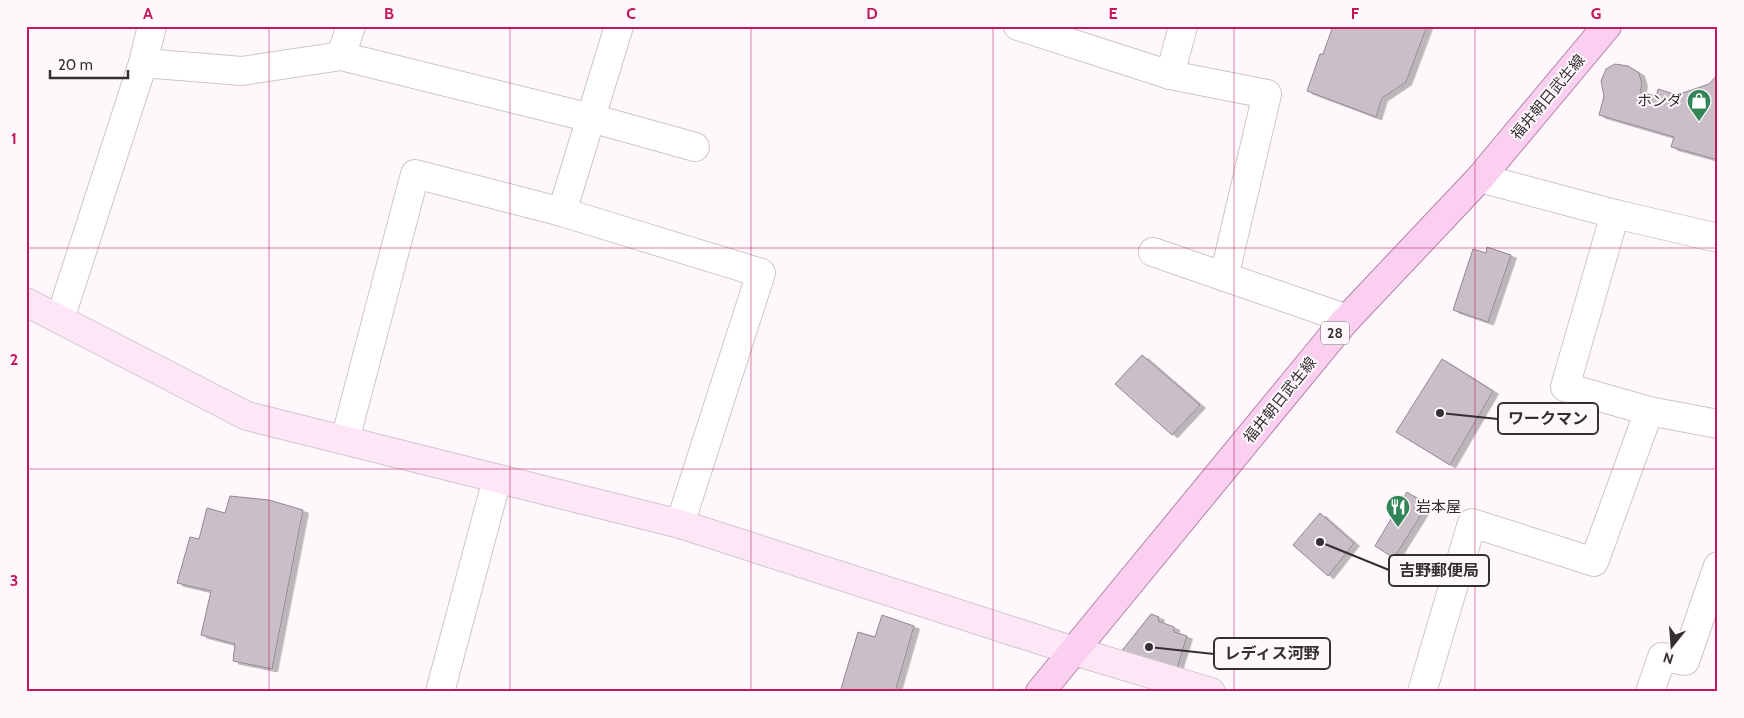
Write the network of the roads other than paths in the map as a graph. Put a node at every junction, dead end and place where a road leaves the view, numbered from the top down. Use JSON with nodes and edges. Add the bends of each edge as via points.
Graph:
{"nodes":[{"id":1,"x":152,"y":26,"type":"edge"},
{"id":2,"x":351,"y":26,"type":"edge"},
{"id":3,"x":619,"y":26,"type":"edge"},
{"id":4,"x":1018,"y":26,"type":"edge"},
{"id":5,"x":1184,"y":26,"type":"edge"},
{"id":6,"x":1607,"y":26,"type":"edge"},
{"id":7,"x":341,"y":56,"type":"junction"},
{"id":8,"x":143,"y":63,"type":"junction"},
{"id":9,"x":1170,"y":75,"type":"junction"},
{"id":10,"x":591,"y":118,"type":"junction"},
{"id":11,"x":695,"y":147,"type":"dead end"},
{"id":12,"x":1480,"y":178,"type":"junction"},
{"id":13,"x":562,"y":212,"type":"junction"},
{"id":14,"x":1615,"y":214,"type":"junction"},
{"id":15,"x":1718,"y":238,"type":"edge"},
{"id":16,"x":1153,"y":252,"type":"dead end"},
{"id":17,"x":1224,"y":277,"type":"junction"},
{"id":18,"x":26,"y":302,"type":"edge"},
{"id":19,"x":60,"y":319,"type":"junction"},
{"id":20,"x":1347,"y":319,"type":"junction"},
{"id":21,"x":1649,"y":411,"type":"junction"},
{"id":22,"x":1718,"y":424,"type":"edge"},
{"id":23,"x":345,"y":440,"type":"junction"},
{"id":24,"x":498,"y":479,"type":"junction"},
{"id":25,"x":680,"y":524,"type":"junction"},
{"id":26,"x":1718,"y":566,"type":"edge"},
{"id":27,"x":1074,"y":652,"type":"junction"},
{"id":28,"x":440,"y":692,"type":"edge"},
{"id":29,"x":1040,"y":692,"type":"edge"},
{"id":30,"x":1211,"y":692,"type":"edge"},
{"id":31,"x":1422,"y":692,"type":"edge"},
{"id":32,"x":1650,"y":692,"type":"edge"}],
"edges":[{"from":1,"to":8,"type":"street"},
{"from":2,"to":7,"type":"street"},
{"from":3,"to":10,"type":"street"},
{"from":4,"to":9,"type":"street"},
{"from":5,"to":9,"type":"street"},
{"from":6,"to":12,"type":"main road","name":"福井朝日武生線","number":"28"},
{"from":7,"to":8,"type":"street","via":[[242,71]]},
{"from":7,"to":10,"type":"street"},
{"from":8,"to":19,"type":"street"},
{"from":9,"to":17,"type":"street","via":[[1267,94]]},
{"from":10,"to":11,"type":"street"},
{"from":10,"to":13,"type":"street"},
{"from":12,"to":14,"type":"street"},
{"from":12,"to":20,"type":"main road","name":"福井朝日武生線","number":"28"},
{"from":13,"to":23,"type":"street","via":[[415,174]]},
{"from":13,"to":25,"type":"street","via":[[761,273]]},
{"from":14,"to":15,"type":"street"},
{"from":14,"to":21,"type":"street","via":[[1565,387]]},
{"from":16,"to":17,"type":"street"},
{"from":17,"to":20,"type":"street"},
{"from":18,"to":19,"type":"street"},
{"from":19,"to":23,"type":"street","via":[[247,416]]},
{"from":20,"to":27,"type":"main road","name":"福井朝日武生線","number":"28"},
{"from":21,"to":22,"type":"street"},
{"from":21,"to":31,"type":"street","via":[[1594,562],[1472,523]]},
{"from":23,"to":24,"type":"street"},
{"from":24,"to":25,"type":"street"},
{"from":24,"to":28,"type":"street"},
{"from":25,"to":27,"type":"street"},
{"from":26,"to":32,"type":"street","via":[[1685,661],[1662,657]]},
{"from":27,"to":29,"type":"main road","name":"福井朝日武生線","number":"28"},
{"from":27,"to":30,"type":"street"}]}
